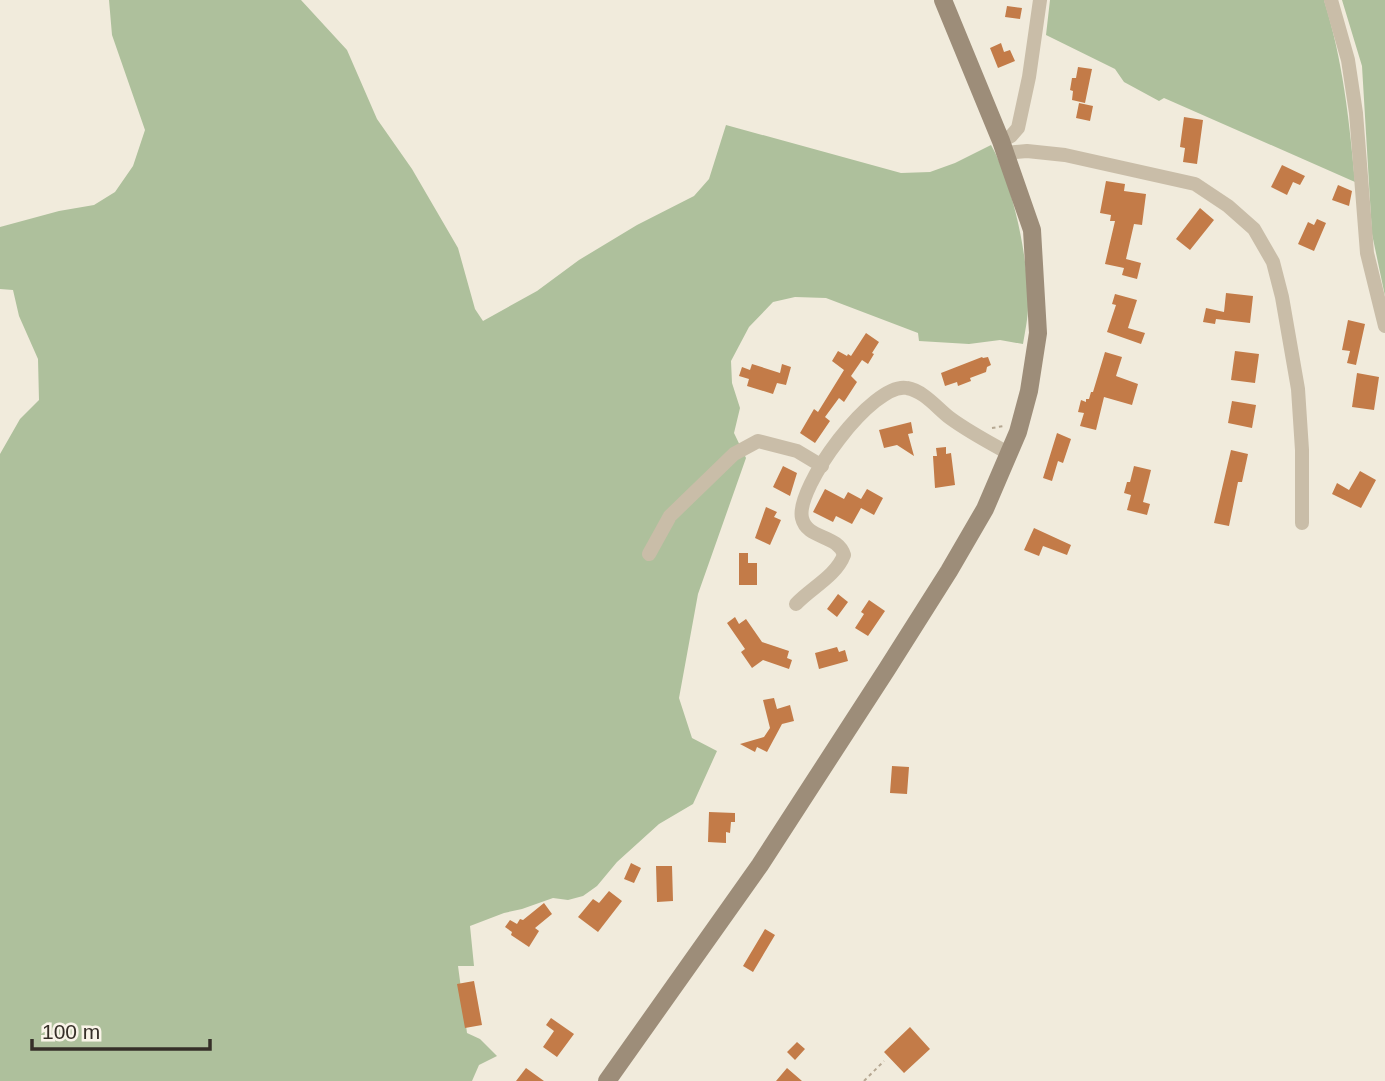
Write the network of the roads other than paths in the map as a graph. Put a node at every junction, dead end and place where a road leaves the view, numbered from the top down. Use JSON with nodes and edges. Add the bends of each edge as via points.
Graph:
{"nodes":[{"id":1,"x":943,"y":0,"type":"edge"},
{"id":2,"x":1040,"y":0,"type":"edge"},
{"id":3,"x":1331,"y":0,"type":"edge"},
{"id":4,"x":1003,"y":147,"type":"junction"},
{"id":5,"x":1385,"y":326,"type":"edge"},
{"id":6,"x":1010,"y":454,"type":"junction"},
{"id":7,"x":822,"y":466,"type":"junction"},
{"id":8,"x":1301,"y":523,"type":"dead end"},
{"id":9,"x":649,"y":554,"type":"dead end"},
{"id":10,"x":796,"y":604,"type":"dead end"},
{"id":11,"x":607,"y":1081,"type":"edge"}],
"edges":[{"from":1,"to":4,"type":"main road"},
{"from":2,"to":4,"type":"street","via":[[1018,128]]},
{"from":3,"to":5,"type":"street","via":[[1348,60],[1367,253]]},
{"from":4,"to":6,"type":"main road","via":[[1032,230],[1038,328],[1029,391]]},
{"from":4,"to":8,"type":"street","via":[[1065,155],[1195,184],[1254,229],[1273,262],[1298,389]]},
{"from":6,"to":7,"type":"street","via":[[950,418],[920,393],[896,388],[860,414]]},
{"from":6,"to":11,"type":"main road","via":[[985,509],[887,669],[760,864]]},
{"from":7,"to":9,"type":"street","via":[[796,451],[758,441],[734,454],[670,516]]},
{"from":7,"to":10,"type":"street","via":[[801,505],[801,515],[809,530],[838,544],[844,555],[834,572]]}]}
